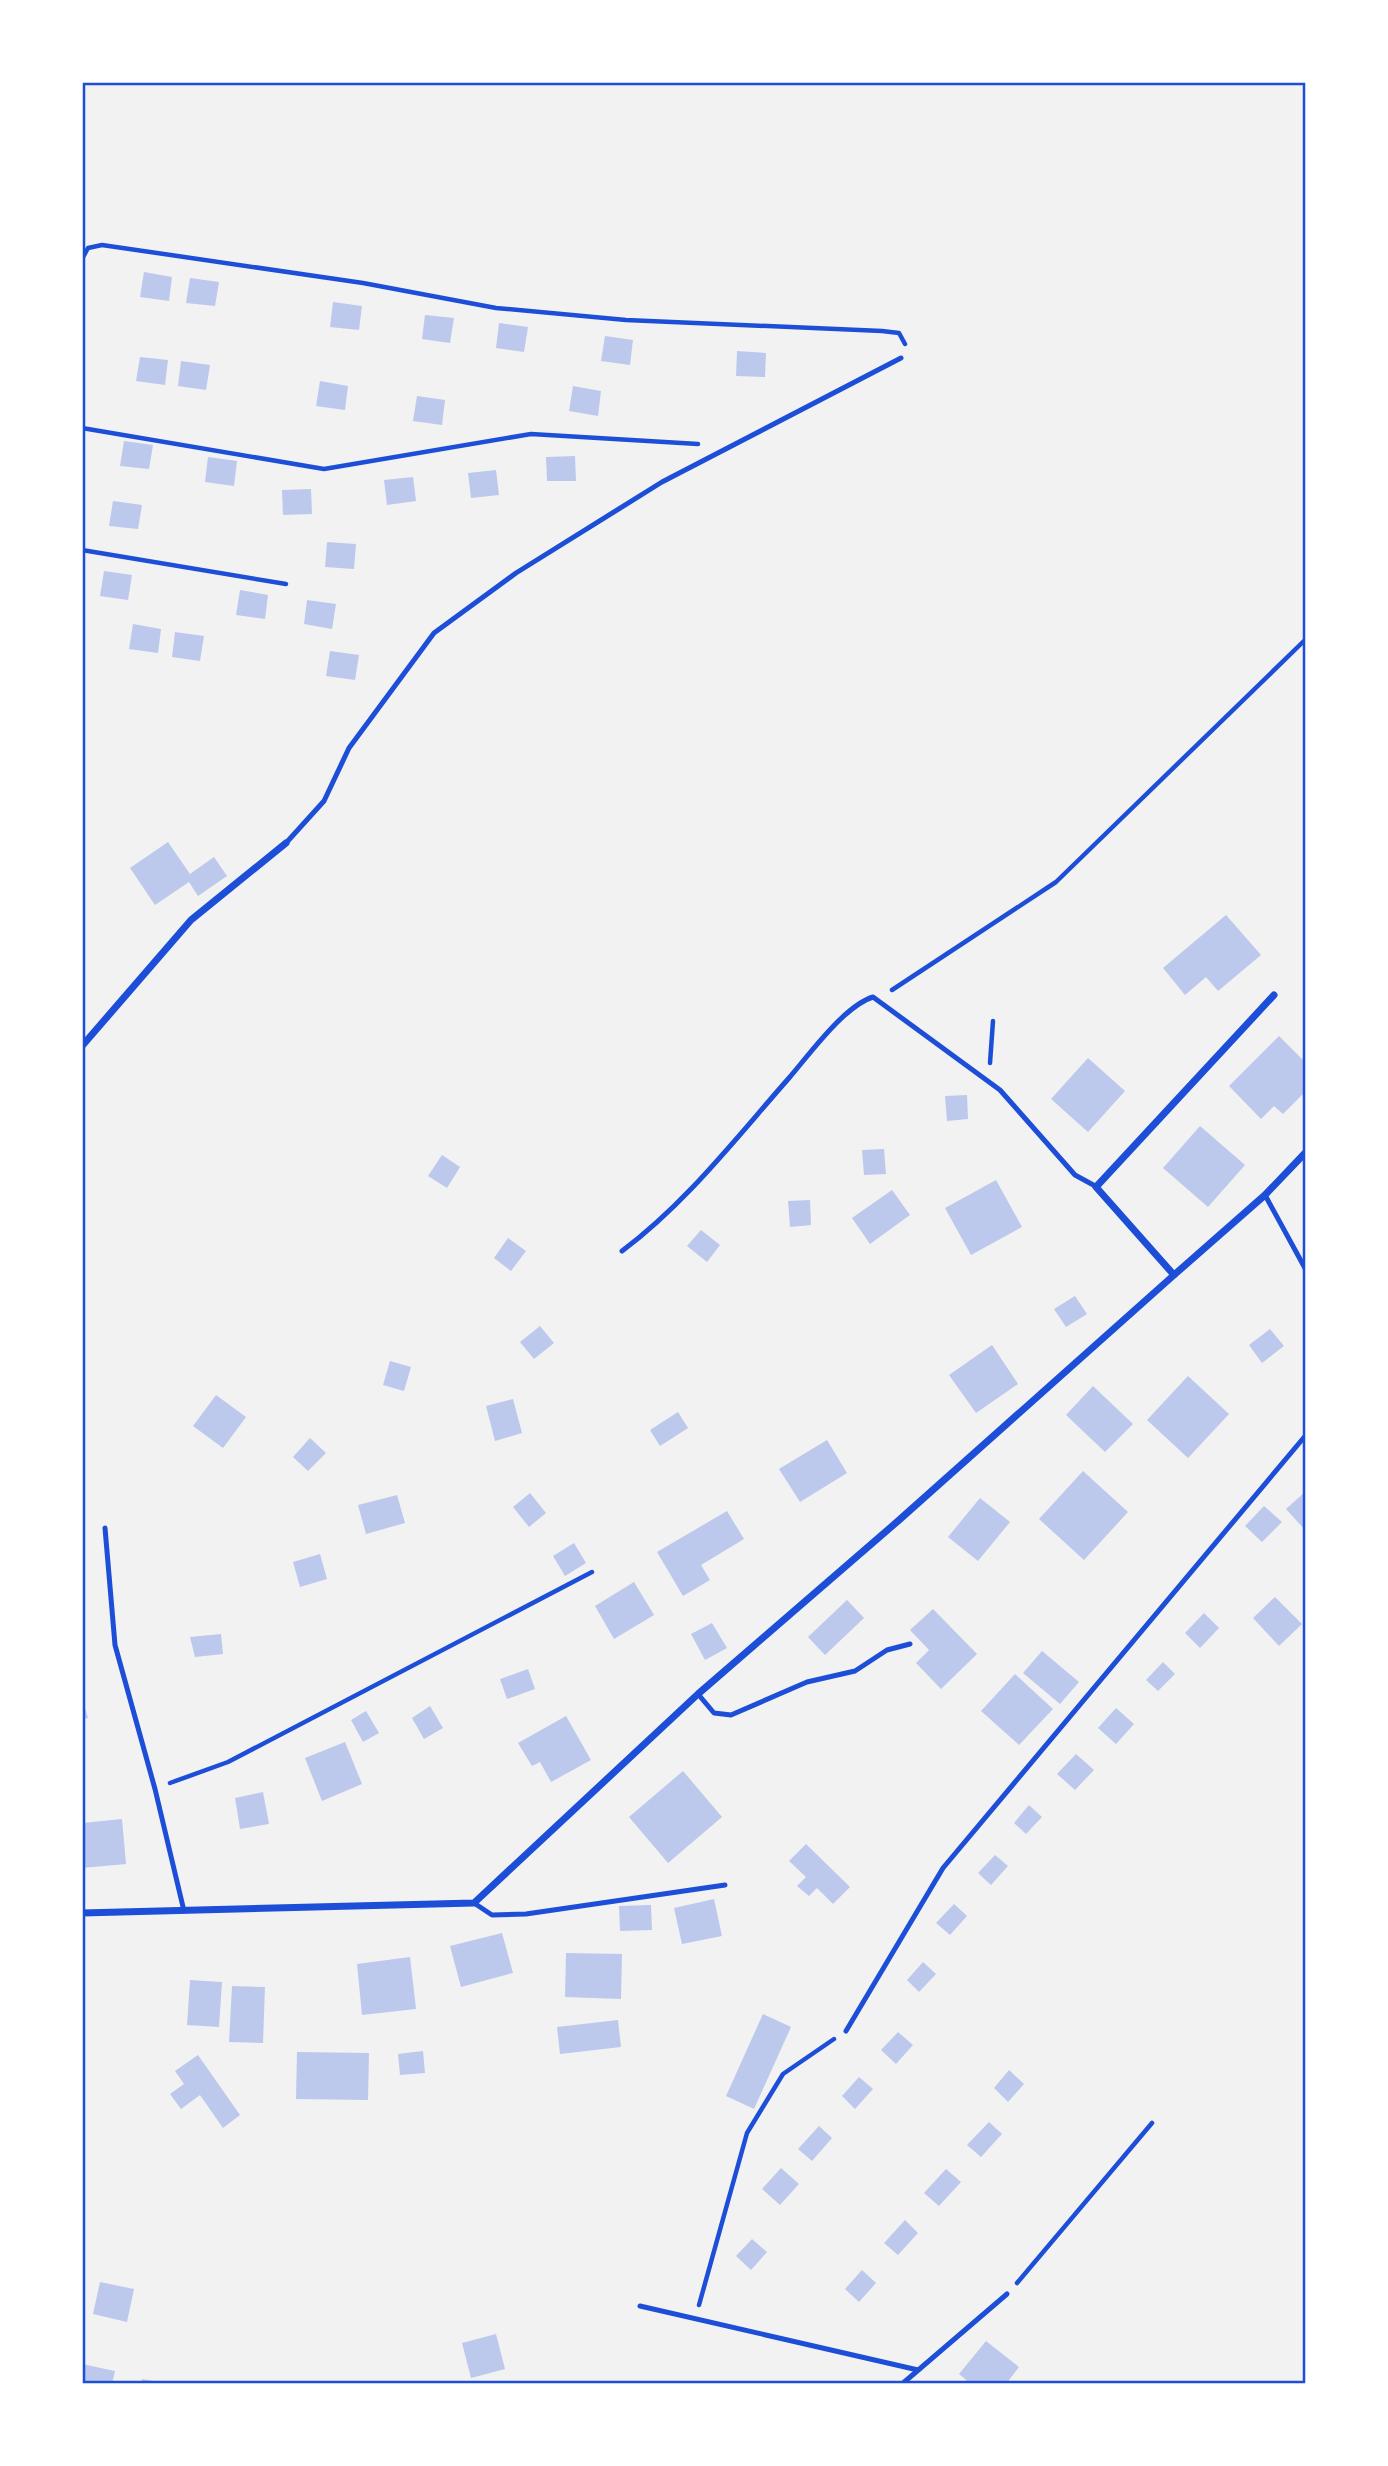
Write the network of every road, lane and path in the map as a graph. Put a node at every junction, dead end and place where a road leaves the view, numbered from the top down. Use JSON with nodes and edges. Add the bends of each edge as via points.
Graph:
{"nodes":[{"id":1,"x":82,"y":259,"type":"edge"},
{"id":2,"x":901,"y":358,"type":"joint"},
{"id":3,"x":82,"y":428,"type":"edge"},
{"id":4,"x":719,"y":452,"type":"junction"},
{"id":5,"x":82,"y":551,"type":"edge"},
{"id":6,"x":286,"y":584,"type":"dead end"},
{"id":7,"x":1306,"y":639,"type":"edge"},
{"id":8,"x":286,"y":843,"type":"joint"},
{"id":9,"x":1274,"y":995,"type":"dead end"},
{"id":10,"x":877,"y":1000,"type":"junction"},
{"id":11,"x":993,"y":1021,"type":"dead end"},
{"id":12,"x":82,"y":1046,"type":"edge"},
{"id":13,"x":1000,"y":1090,"type":"junction"},
{"id":14,"x":1306,"y":1152,"type":"edge"},
{"id":15,"x":1097,"y":1186,"type":"junction"},
{"id":16,"x":1265,"y":1195,"type":"junction"},
{"id":17,"x":622,"y":1251,"type":"dead end"},
{"id":18,"x":1306,"y":1270,"type":"edge"},
{"id":19,"x":1174,"y":1275,"type":"junction"},
{"id":20,"x":1306,"y":1435,"type":"edge"},
{"id":21,"x":105,"y":1528,"type":"dead end"},
{"id":22,"x":592,"y":1572,"type":"dead end"},
{"id":23,"x":910,"y":1644,"type":"dead end"},
{"id":24,"x":698,"y":1693,"type":"junction"},
{"id":25,"x":155,"y":1789,"type":"junction"},
{"id":26,"x":725,"y":1885,"type":"dead end"},
{"id":27,"x":474,"y":1903,"type":"junction"},
{"id":28,"x":184,"y":1910,"type":"junction"},
{"id":29,"x":82,"y":1913,"type":"edge"},
{"id":30,"x":846,"y":2031,"type":"joint"},
{"id":31,"x":1152,"y":2123,"type":"dead end"},
{"id":32,"x":1007,"y":2294,"type":"joint"},
{"id":33,"x":640,"y":2306,"type":"dead end"},
{"id":34,"x":695,"y":2319,"type":"junction"},
{"id":35,"x":918,"y":2370,"type":"junction"},
{"id":36,"x":902,"y":2384,"type":"edge"}],
"edges":[{"from":1,"to":2,"type":"path","via":[[88,248],[102,245],[363,283],[496,308],[626,320],[899,333],[905,348]]},
{"from":2,"to":4,"type":"lane"},
{"from":3,"to":4,"type":"path","via":[[324,469],[531,434],[697,444]]},
{"from":4,"to":8,"type":"lane","via":[[516,573],[434,633],[349,748],[324,801]]},
{"from":5,"to":6,"type":"path"},
{"from":7,"to":10,"type":"path","via":[[1056,882]]},
{"from":8,"to":12,"type":"street","via":[[191,920]]},
{"from":9,"to":15,"type":"street"},
{"from":10,"to":13,"type":"lane"},
{"from":10,"to":17,"type":"lane","via":[[862,1001],[658,1224]]},
{"from":11,"to":13,"type":"path","via":[[988,1057]]},
{"from":13,"to":15,"type":"lane","via":[[1075,1175]]},
{"from":14,"to":16,"type":"street"},
{"from":15,"to":19,"type":"street"},
{"from":16,"to":18,"type":"lane"},
{"from":16,"to":19,"type":"street"},
{"from":19,"to":24,"type":"street"},
{"from":20,"to":30,"type":"lane","via":[[943,1868]]},
{"from":21,"to":25,"type":"lane","via":[[115,1645]]},
{"from":22,"to":25,"type":"path","via":[[228,1762]]},
{"from":23,"to":24,"type":"lane","via":[[887,1650],[855,1671],[807,1682],[732,1715],[714,1713]]},
{"from":24,"to":27,"type":"street"},
{"from":25,"to":28,"type":"lane"},
{"from":26,"to":27,"type":"lane","via":[[526,1914],[492,1915]]},
{"from":27,"to":28,"type":"street"},
{"from":28,"to":29,"type":"street"},
{"from":30,"to":34,"type":"path","via":[[783,2074],[747,2133]]},
{"from":31,"to":32,"type":"path"},
{"from":32,"to":35,"type":"lane"},
{"from":33,"to":34,"type":"lane"},
{"from":34,"to":35,"type":"lane"},
{"from":35,"to":36,"type":"lane"}]}
